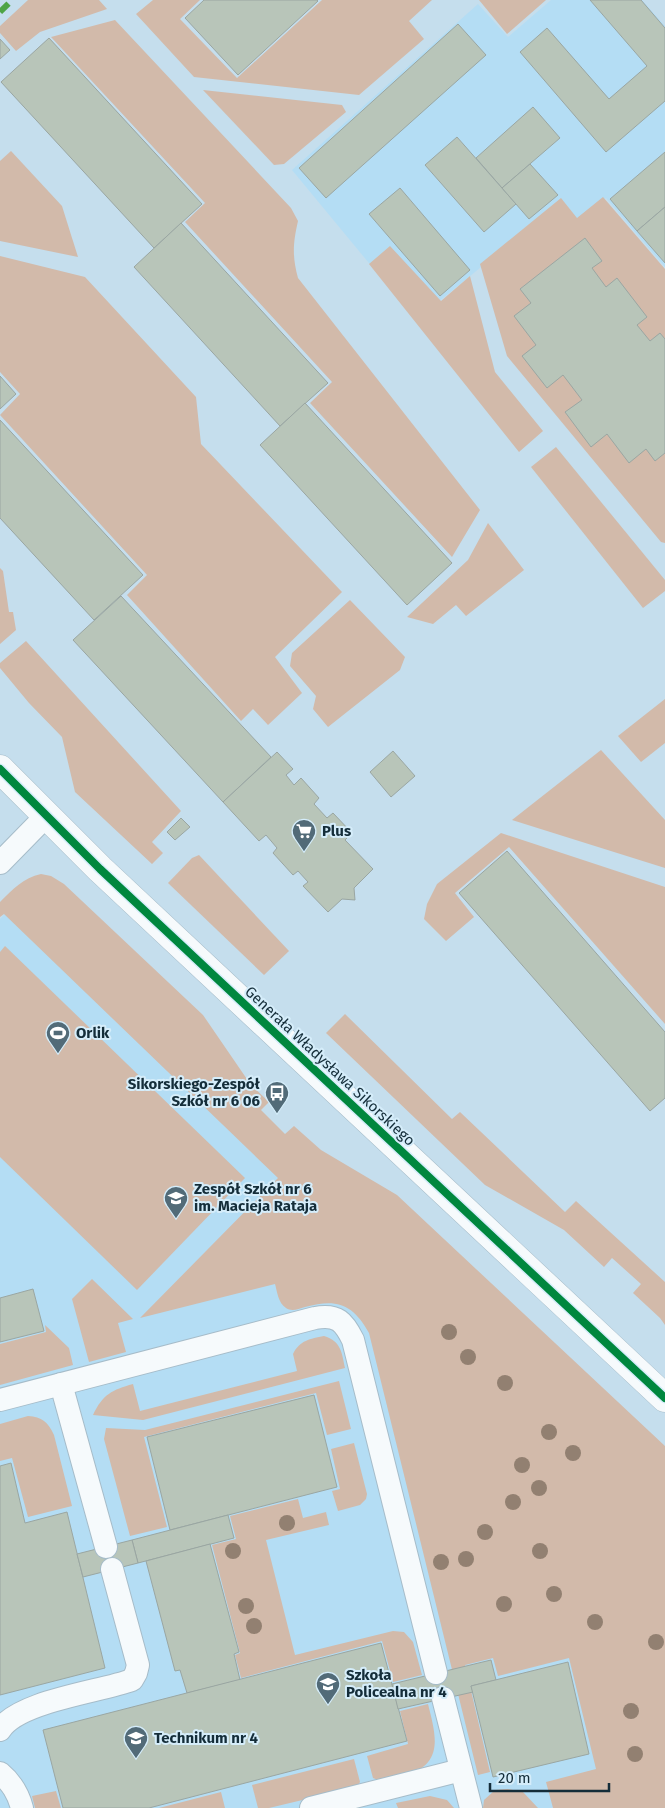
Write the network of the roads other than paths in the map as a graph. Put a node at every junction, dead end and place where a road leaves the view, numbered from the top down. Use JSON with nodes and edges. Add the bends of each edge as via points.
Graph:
{"nodes":[{"id":1,"x":0,"y":769,"type":"edge"},
{"id":2,"x":46,"y":816,"type":"junction"},
{"id":3,"x":0,"y":863,"type":"edge"},
{"id":4,"x":61,"y":1384,"type":"junction"},
{"id":5,"x":655,"y":1385,"type":"edge"},
{"id":6,"x":665,"y":1398,"type":"edge"},
{"id":7,"x":0,"y":1400,"type":"edge"},
{"id":8,"x":106,"y":1547,"type":"dead end"},
{"id":9,"x":112,"y":1569,"type":"dead end"},
{"id":10,"x":436,"y":1673,"type":"dead end"},
{"id":11,"x":443,"y":1698,"type":"dead end"},
{"id":12,"x":0,"y":1730,"type":"edge"},
{"id":13,"x":461,"y":1770,"type":"junction"},
{"id":14,"x":0,"y":1774,"type":"edge"},
{"id":15,"x":22,"y":1808,"type":"edge"},
{"id":16,"x":311,"y":1808,"type":"edge"},
{"id":17,"x":471,"y":1808,"type":"edge"}],
"edges":[{"from":1,"to":2,"type":"street","name":"Generała Władysława Sikorskiego"},
{"from":2,"to":3,"type":"lane"},
{"from":2,"to":5,"type":"street","name":"Generała Władysława Sikorskiego","via":[[312,1069]]},
{"from":4,"to":7,"type":"lane"},
{"from":4,"to":8,"type":"lane"},
{"from":4,"to":10,"type":"lane","via":[[315,1318],[336,1318],[345,1325],[353,1340]]},
{"from":5,"to":6,"type":"street","name":"Generała Władysława Sikorskiego"},
{"from":9,"to":12,"type":"lane","via":[[138,1665],[132,1680],[32,1707],[16,1714]]},
{"from":11,"to":13,"type":"lane"},
{"from":13,"to":16,"type":"lane"},
{"from":13,"to":17,"type":"lane"},
{"from":14,"to":15,"type":"lane","via":[[19,1796]]}]}
